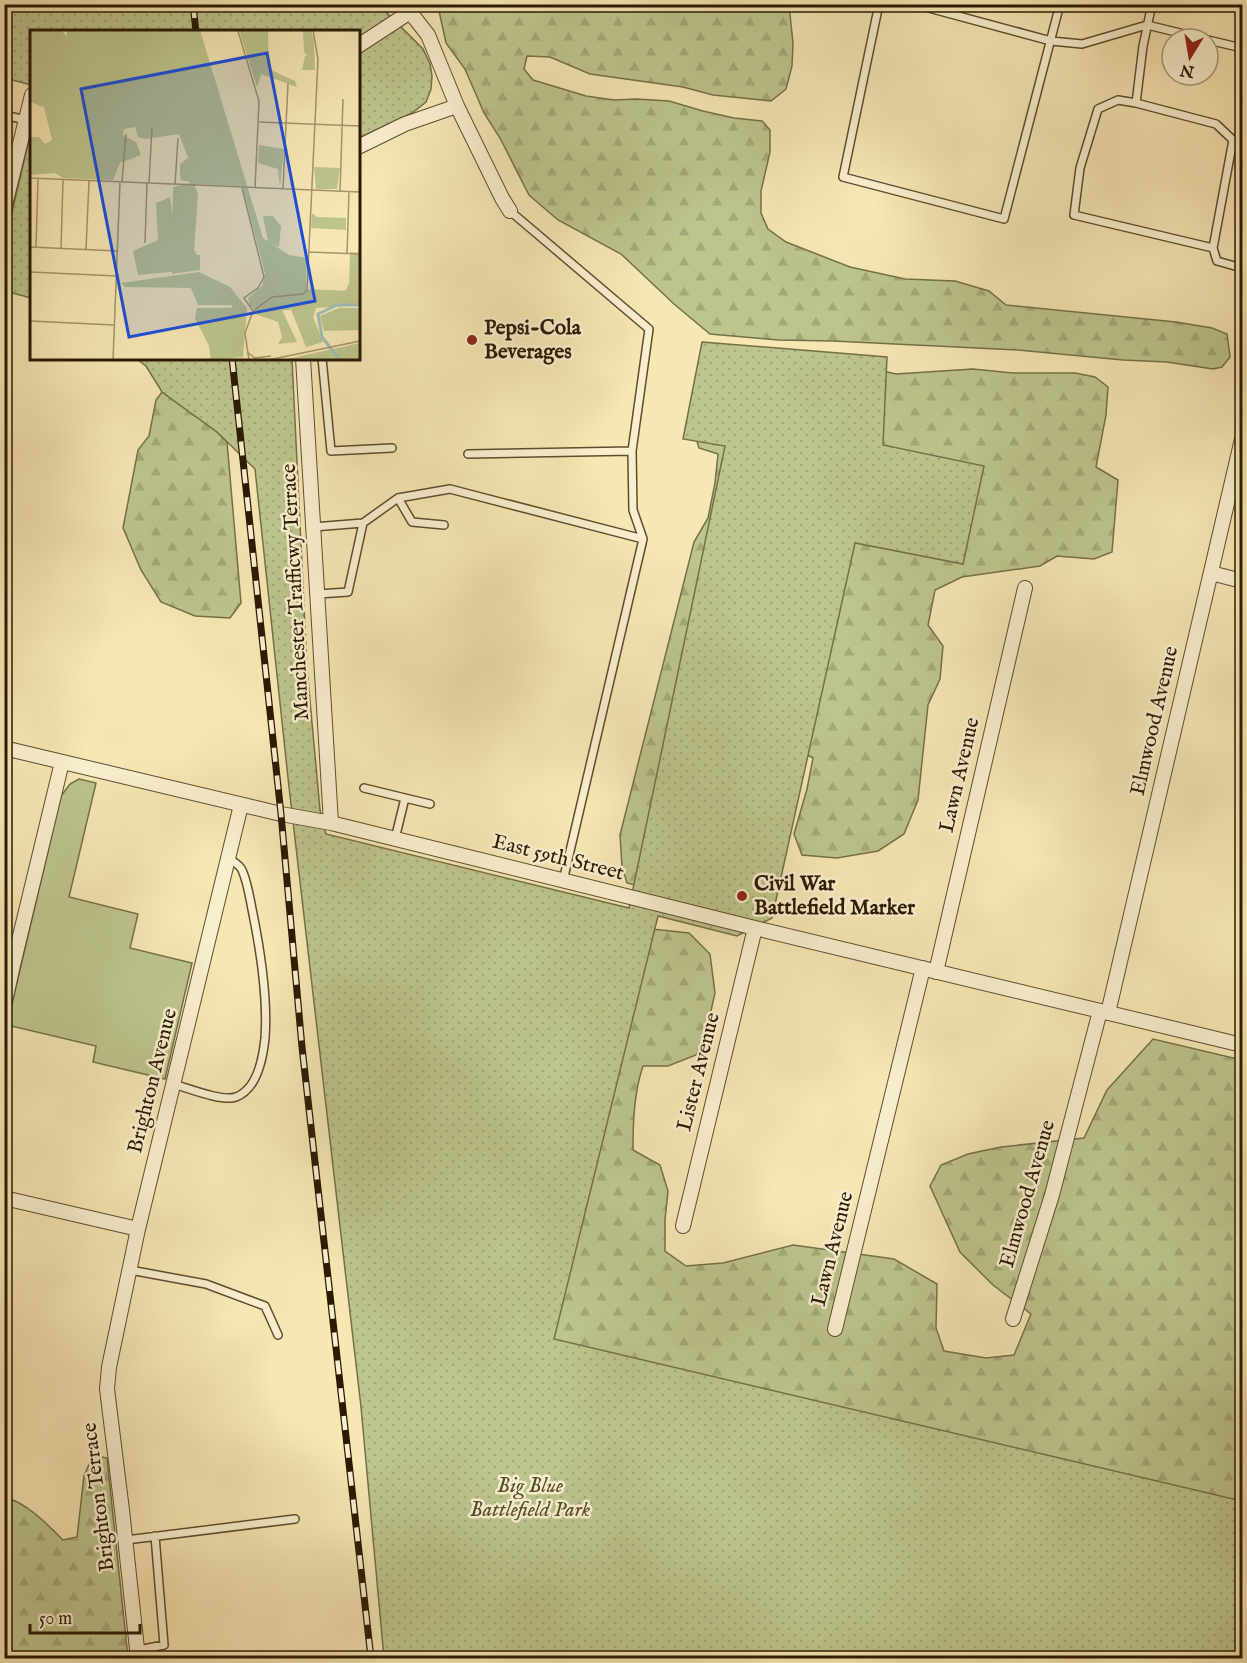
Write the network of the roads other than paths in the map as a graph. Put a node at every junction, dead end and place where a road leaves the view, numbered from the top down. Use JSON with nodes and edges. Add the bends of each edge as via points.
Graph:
{"nodes":[{"id":1,"x":879,"y":4,"type":"edge"},
{"id":2,"x":914,"y":4,"type":"edge"},
{"id":3,"x":1060,"y":4,"type":"edge"},
{"id":4,"x":1152,"y":4,"type":"edge"},
{"id":5,"x":412,"y":8,"type":"edge"},
{"id":6,"x":1147,"y":25,"type":"junction"},
{"id":7,"x":1160,"y":28,"type":"edge"},
{"id":8,"x":1051,"y":41,"type":"junction"},
{"id":9,"x":1220,"y":42,"type":"edge"},
{"id":10,"x":360,"y":45,"type":"edge"},
{"id":11,"x":1242,"y":48,"type":"edge"},
{"id":12,"x":30,"y":103,"type":"edge"},
{"id":13,"x":1136,"y":103,"type":"junction"},
{"id":14,"x":457,"y":106,"type":"junction"},
{"id":15,"x":4,"y":115,"type":"edge"},
{"id":16,"x":26,"y":120,"type":"junction"},
{"id":17,"x":360,"y":146,"type":"edge"},
{"id":18,"x":4,"y":209,"type":"edge"},
{"id":19,"x":510,"y":211,"type":"joint"},
{"id":20,"x":1213,"y":248,"type":"junction"},
{"id":21,"x":1242,"y":268,"type":"edge"},
{"id":22,"x":303,"y":360,"type":"edge"},
{"id":23,"x":322,"y":360,"type":"edge"},
{"id":24,"x":1242,"y":439,"type":"edge"},
{"id":25,"x":392,"y":448,"type":"dead end"},
{"id":26,"x":632,"y":451,"type":"junction"},
{"id":27,"x":468,"y":454,"type":"dead end"},
{"id":28,"x":398,"y":498,"type":"junction"},
{"id":29,"x":363,"y":523,"type":"junction"},
{"id":30,"x":444,"y":525,"type":"dead end"},
{"id":31,"x":313,"y":527,"type":"junction"},
{"id":32,"x":644,"y":539,"type":"junction"},
{"id":33,"x":1211,"y":573,"type":"junction"},
{"id":34,"x":1242,"y":581,"type":"edge"},
{"id":35,"x":1025,"y":588,"type":"dead end"},
{"id":36,"x":318,"y":594,"type":"junction"},
{"id":37,"x":4,"y":748,"type":"edge"},
{"id":38,"x":62,"y":762,"type":"junction"},
{"id":39,"x":364,"y":788,"type":"dead end"},
{"id":40,"x":405,"y":798,"type":"junction"},
{"id":41,"x":430,"y":804,"type":"dead end"},
{"id":42,"x":241,"y":805,"type":"junction"},
{"id":43,"x":331,"y":824,"type":"junction"},
{"id":44,"x":395,"y":839,"type":"junction"},
{"id":45,"x":228,"y":858,"type":"junction"},
{"id":46,"x":563,"y":881,"type":"junction"},
{"id":47,"x":755,"y":928,"type":"junction"},
{"id":48,"x":929,"y":970,"type":"junction"},
{"id":49,"x":4,"y":1006,"type":"edge"},
{"id":50,"x":1104,"y":1012,"type":"junction"},
{"id":51,"x":1242,"y":1045,"type":"edge"},
{"id":52,"x":173,"y":1084,"type":"junction"},
{"id":53,"x":4,"y":1198,"type":"edge"},
{"id":54,"x":683,"y":1226,"type":"dead end"},
{"id":55,"x":138,"y":1229,"type":"junction"},
{"id":56,"x":130,"y":1270,"type":"junction"},
{"id":57,"x":1013,"y":1319,"type":"dead end"},
{"id":58,"x":835,"y":1329,"type":"dead end"},
{"id":59,"x":278,"y":1335,"type":"dead end"},
{"id":60,"x":108,"y":1367,"type":"joint"},
{"id":61,"x":295,"y":1519,"type":"dead end"},
{"id":62,"x":155,"y":1536,"type":"junction"},
{"id":63,"x":126,"y":1540,"type":"junction"},
{"id":64,"x":138,"y":1654,"type":"edge"}],
"edges":[{"from":1,"to":8,"type":"lane","via":[[843,177],[1004,219]]},
{"from":2,"to":8,"type":"lane"},
{"from":3,"to":8,"type":"lane"},
{"from":4,"to":6,"type":"lane"},
{"from":5,"to":10,"type":"street"},
{"from":5,"to":14,"type":"street","via":[[428,35]]},
{"from":6,"to":7,"type":"lane"},
{"from":6,"to":8,"type":"lane","via":[[1082,44]]},
{"from":6,"to":13,"type":"lane"},
{"from":9,"to":11,"type":"lane"},
{"from":12,"to":16,"type":"street"},
{"from":13,"to":20,"type":"lane","via":[[1216,124],[1233,140]]},
{"from":13,"to":20,"type":"lane","via":[[1118,99],[1098,110],[1080,168],[1074,215]]},
{"from":14,"to":17,"type":"street","via":[[405,124]]},
{"from":14,"to":19,"type":"street"},
{"from":15,"to":16,"type":"lane"},
{"from":16,"to":18,"type":"street"},
{"from":19,"to":26,"type":"lane","via":[[648,328]]},
{"from":20,"to":21,"type":"lane","via":[[1217,261]]},
{"from":22,"to":31,"type":"street","name":"Manchester Trafficwy Terrace"},
{"from":23,"to":25,"type":"lane","via":[[331,451]]},
{"from":24,"to":33,"type":"street","name":"Elmwood Avenue"},
{"from":26,"to":27,"type":"lane"},
{"from":26,"to":32,"type":"lane","via":[[633,510]]},
{"from":28,"to":29,"type":"lane"},
{"from":28,"to":30,"type":"lane","via":[[412,522]]},
{"from":28,"to":32,"type":"lane","via":[[450,489]]},
{"from":29,"to":31,"type":"lane"},
{"from":29,"to":36,"type":"lane","via":[[348,592]]},
{"from":31,"to":36,"type":"street","name":"Manchester Trafficwy Terrace"},
{"from":32,"to":46,"type":"lane"},
{"from":33,"to":34,"type":"street"},
{"from":33,"to":50,"type":"street","name":"Elmwood Avenue"},
{"from":35,"to":48,"type":"street","name":"Lawn Avenue"},
{"from":36,"to":43,"type":"street","name":"Manchester Trafficwy Terrace"},
{"from":37,"to":38,"type":"street","name":"East 59th Street"},
{"from":38,"to":42,"type":"street","name":"East 59th Street"},
{"from":38,"to":49,"type":"street"},
{"from":39,"to":40,"type":"lane"},
{"from":40,"to":41,"type":"lane"},
{"from":40,"to":44,"type":"lane"},
{"from":42,"to":43,"type":"street","name":"East 59th Street"},
{"from":42,"to":45,"type":"street","name":"Brighton Avenue"},
{"from":43,"to":44,"type":"street","name":"East 59th Street"},
{"from":44,"to":46,"type":"street","name":"East 59th Street"},
{"from":45,"to":52,"type":"street","name":"Brighton Avenue"},
{"from":45,"to":52,"type":"lane","via":[[241,867],[258,938],[265,1005],[261,1062],[251,1087],[235,1098]]},
{"from":46,"to":47,"type":"street","name":"East 59th Street"},
{"from":47,"to":48,"type":"street","name":"East 59th Street"},
{"from":47,"to":54,"type":"street","name":"Lister Avenue"},
{"from":48,"to":50,"type":"street","name":"East 59th Street"},
{"from":48,"to":58,"type":"street","name":"Lawn Avenue"},
{"from":50,"to":51,"type":"street","name":"East 59th Street"},
{"from":50,"to":57,"type":"street","name":"Elmwood Avenue"},
{"from":52,"to":55,"type":"street","name":"Brighton Avenue"},
{"from":53,"to":55,"type":"street"},
{"from":55,"to":56,"type":"street","name":"Brighton Avenue"},
{"from":56,"to":59,"type":"lane","via":[[206,1284],[265,1306]]},
{"from":56,"to":60,"type":"street","name":"Brighton Avenue"},
{"from":60,"to":63,"type":"street","name":"Brighton Terrace","via":[[107,1389]]},
{"from":61,"to":62,"type":"lane"},
{"from":62,"to":63,"type":"lane"},
{"from":62,"to":64,"type":"lane","via":[[164,1645]]},
{"from":63,"to":64,"type":"street","name":"Brighton Terrace"}]}
